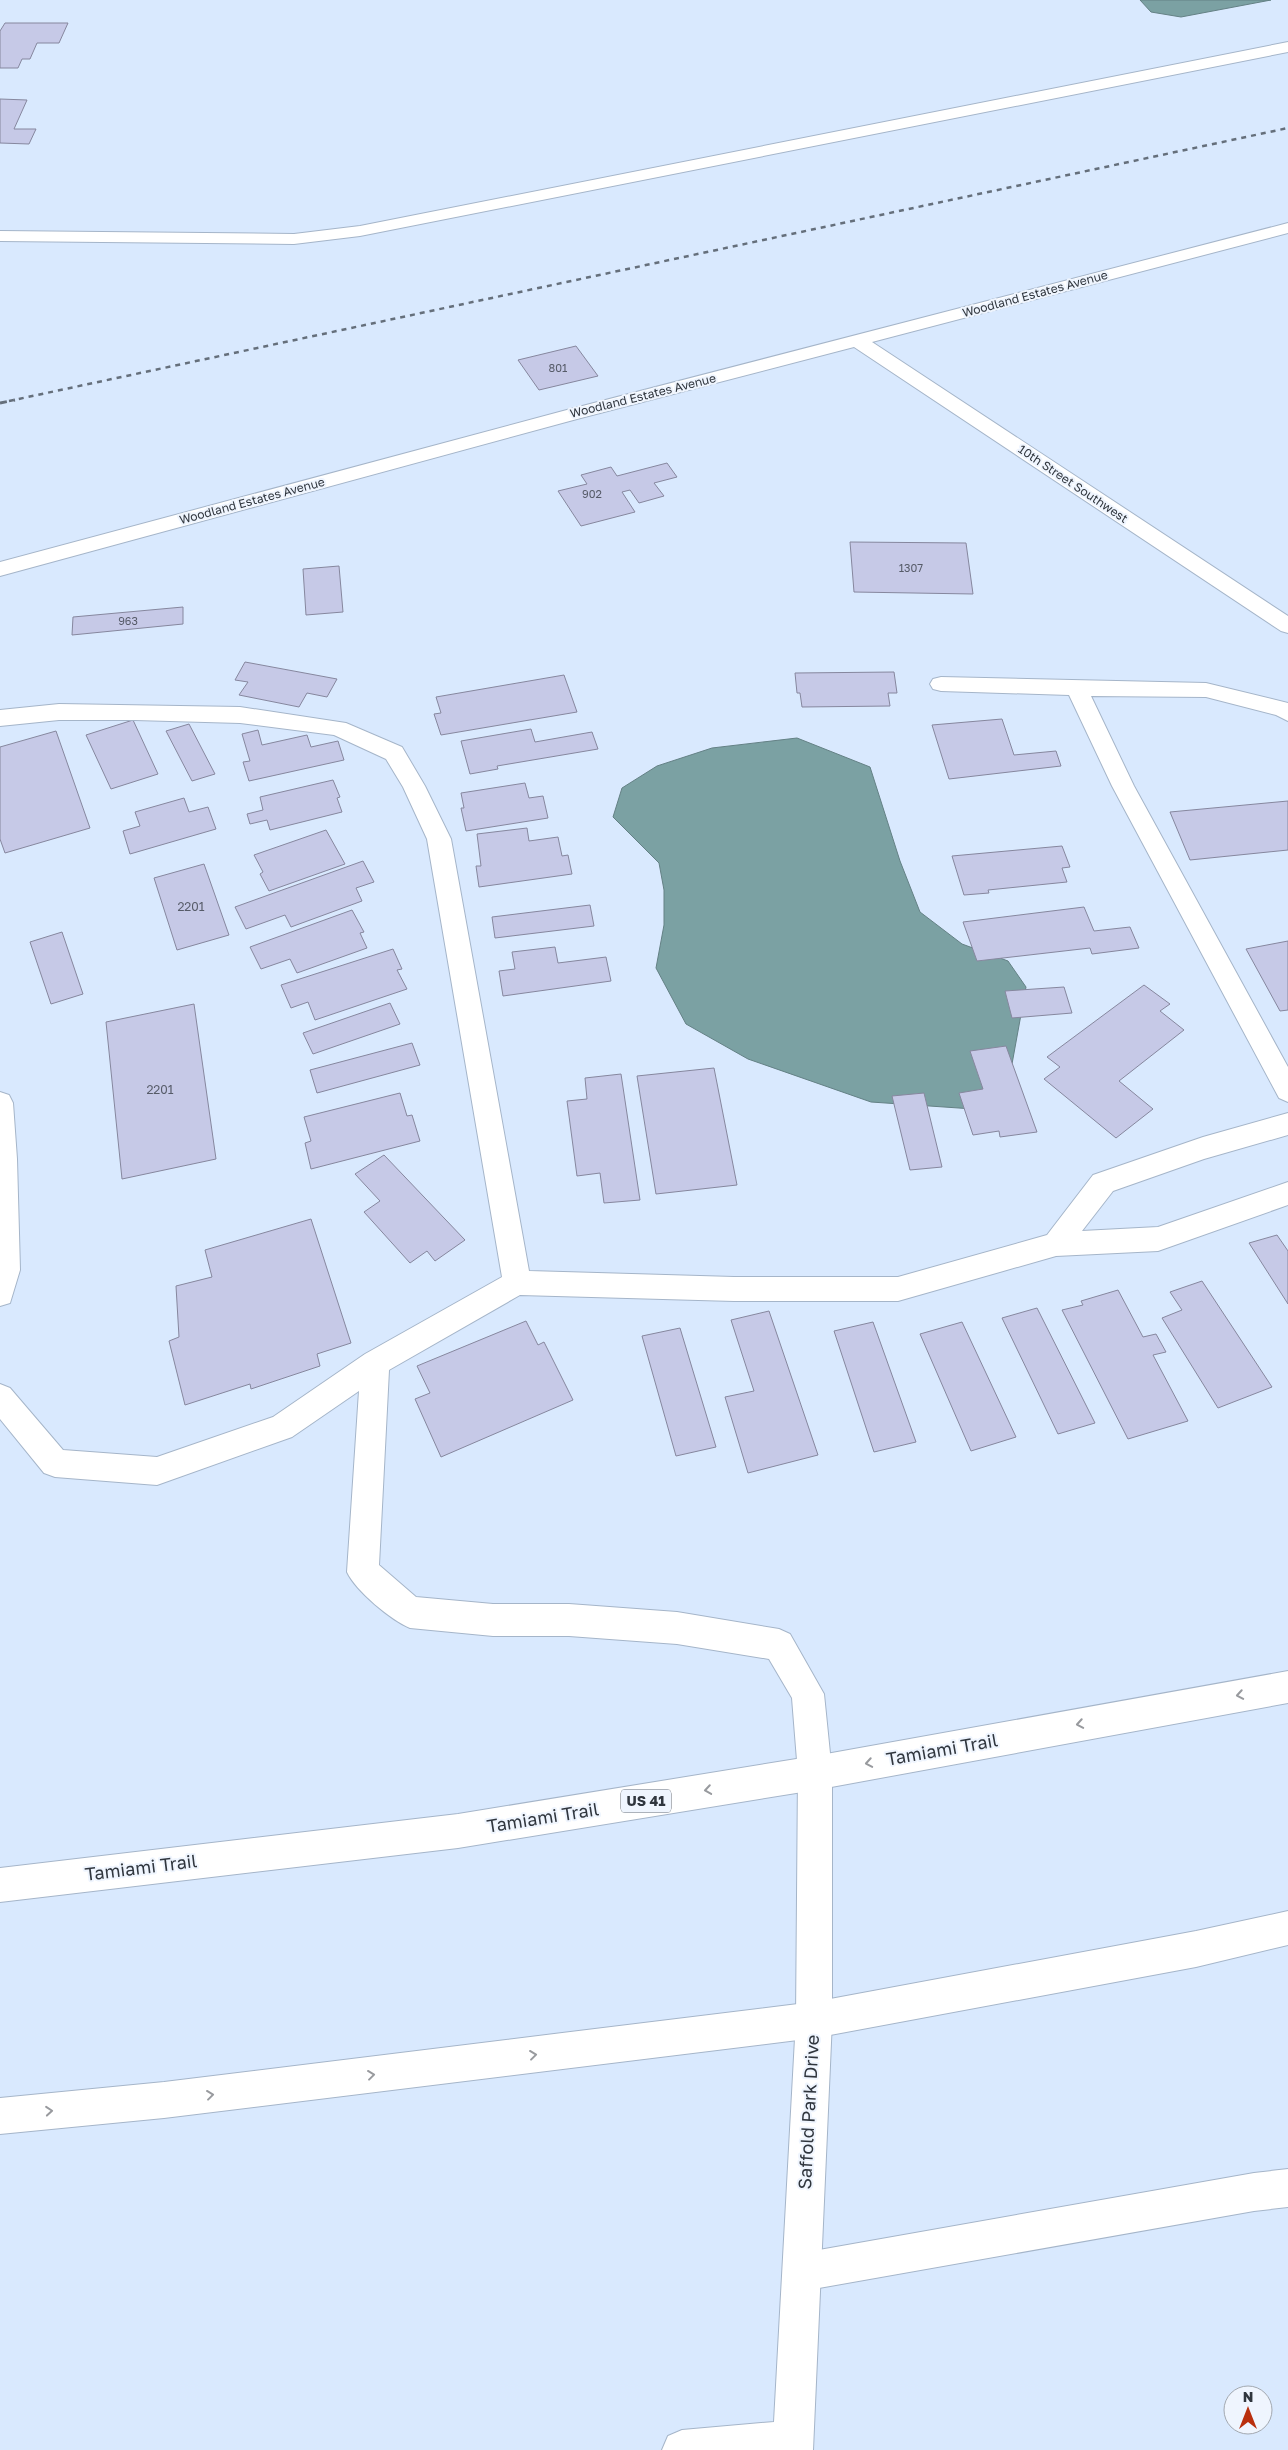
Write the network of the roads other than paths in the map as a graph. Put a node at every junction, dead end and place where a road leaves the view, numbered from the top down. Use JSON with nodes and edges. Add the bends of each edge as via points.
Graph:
{"nodes":[{"id":1,"x":1288,"y":47,"type":"edge"},
{"id":2,"x":1288,"y":228,"type":"edge"},
{"id":3,"x":0,"y":236,"type":"edge"},
{"id":4,"x":858,"y":341,"type":"junction"},
{"id":5,"x":0,"y":569,"type":"edge"},
{"id":6,"x":1288,"y":626,"type":"edge"},
{"id":7,"x":941,"y":684,"type":"dead end"},
{"id":8,"x":1076,"y":688,"type":"junction"},
{"id":9,"x":1288,"y":713,"type":"edge"},
{"id":10,"x":0,"y":718,"type":"edge"},
{"id":11,"x":1288,"y":1091,"type":"edge"},
{"id":12,"x":0,"y":1103,"type":"edge"},
{"id":13,"x":1288,"y":1124,"type":"edge"},
{"id":14,"x":1288,"y":1194,"type":"edge"},
{"id":15,"x":1056,"y":1244,"type":"junction"},
{"id":16,"x":517,"y":1283,"type":"junction"},
{"id":17,"x":0,"y":1294,"type":"edge"},
{"id":18,"x":376,"y":1364,"type":"junction"},
{"id":19,"x":0,"y":1397,"type":"edge"},
{"id":20,"x":1288,"y":1687,"type":"edge"},
{"id":21,"x":815,"y":1773,"type":"junction"},
{"id":22,"x":0,"y":1884,"type":"edge"},
{"id":23,"x":1288,"y":1928,"type":"edge"},
{"id":24,"x":814,"y":2020,"type":"junction"},
{"id":25,"x":0,"y":2116,"type":"edge"},
{"id":26,"x":1288,"y":2188,"type":"edge"},
{"id":27,"x":802,"y":2272,"type":"junction"},
{"id":28,"x":794,"y":2445,"type":"edge"},
{"id":29,"x":682,"y":2450,"type":"edge"}],
"edges":[{"from":1,"to":3,"type":"street","via":[[360,231],[294,239]]},
{"from":2,"to":4,"type":"street","name":"Woodland Estates Avenue"},
{"from":4,"to":5,"type":"street","name":"Woodland Estates Avenue"},
{"from":4,"to":6,"type":"street","name":"10th Street Southwest"},
{"from":7,"to":8,"type":"street"},
{"from":8,"to":9,"type":"street","via":[[1206,690],[1283,709]]},
{"from":8,"to":11,"type":"street","via":[[1123,786]]},
{"from":10,"to":16,"type":"street","via":[[59,712],[240,715],[338,728],[394,752],[439,839]]},
{"from":12,"to":17,"type":"street","via":[[6,1270]]},
{"from":13,"to":15,"type":"street","via":[[1203,1148],[1103,1183]]},
{"from":14,"to":15,"type":"street","via":[[1158,1239]]},
{"from":15,"to":16,"type":"street","via":[[898,1289],[734,1289]]},
{"from":16,"to":18,"type":"street"},
{"from":18,"to":19,"type":"street","via":[[282,1427],[157,1471],[55,1463]]},
{"from":18,"to":21,"type":"street","name":"Saffold Park Drive","via":[[363,1572],[410,1612],[493,1620],[569,1620],[678,1628],[779,1645],[808,1694]]},
{"from":20,"to":21,"type":"street","name":"Tamiami Trail","number":"US 41","one_way":true},
{"from":21,"to":22,"type":"street","name":"Tamiami Trail","number":"US 41","one_way":true,"via":[[458,1832]]},
{"from":21,"to":24,"type":"street","name":"Saffold Park Drive"},
{"from":23,"to":24,"type":"street","via":[[1196,1949]]},
{"from":25,"to":24,"type":"street","one_way":true,"via":[[174,2099]]},
{"from":24,"to":27,"type":"street","name":"Saffold Park Drive"},
{"from":26,"to":27,"type":"street"},
{"from":27,"to":28,"type":"street","name":"Saffold Park Drive"},
{"from":28,"to":29,"type":"street"}]}
